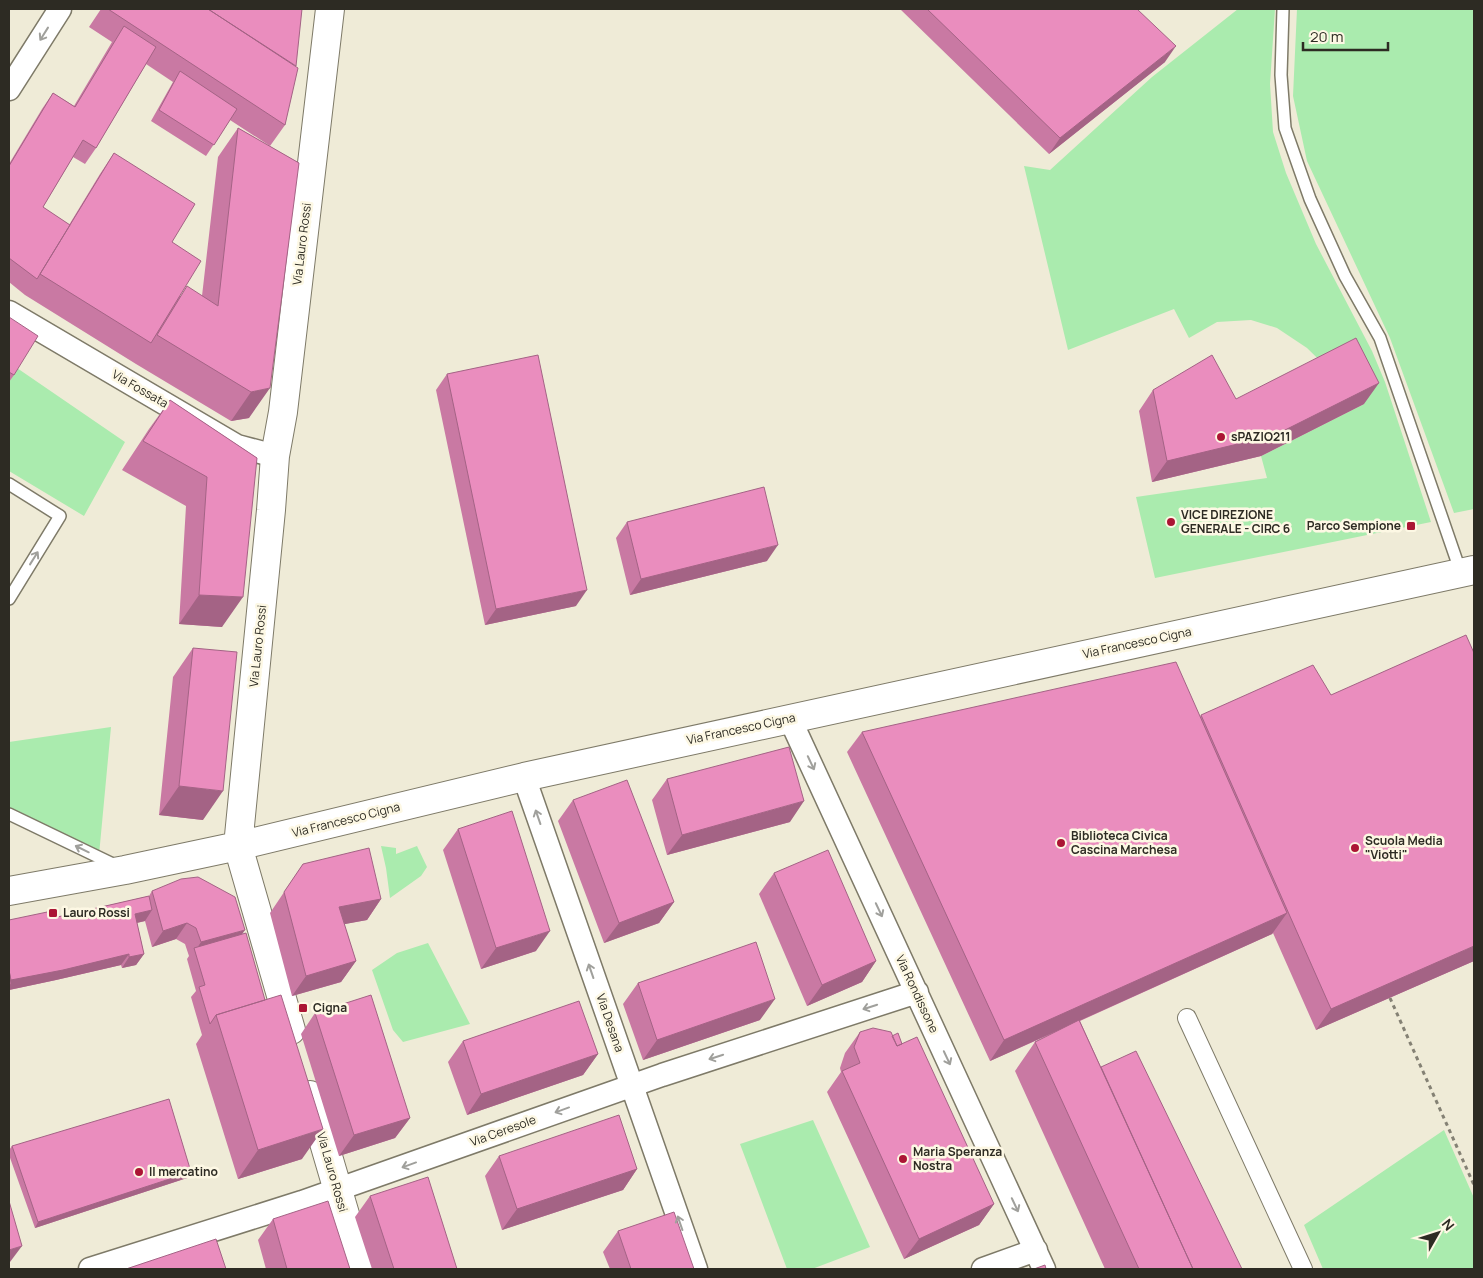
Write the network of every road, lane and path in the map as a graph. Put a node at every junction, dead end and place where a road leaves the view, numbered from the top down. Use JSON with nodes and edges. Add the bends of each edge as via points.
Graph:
{"nodes":[{"id":1,"x":60,"y":9,"type":"edge"},
{"id":2,"x":330,"y":9,"type":"edge"},
{"id":3,"x":1282,"y":9,"type":"edge"},
{"id":4,"x":9,"y":89,"type":"edge"},
{"id":5,"x":9,"y":312,"type":"edge"},
{"id":6,"x":274,"y":456,"type":"junction"},
{"id":7,"x":9,"y":484,"type":"edge"},
{"id":8,"x":1468,"y":572,"type":"edge"},
{"id":9,"x":9,"y":599,"type":"edge"},
{"id":10,"x":790,"y":719,"type":"junction"},
{"id":11,"x":524,"y":777,"type":"junction"},
{"id":12,"x":9,"y":814,"type":"edge"},
{"id":13,"x":238,"y":846,"type":"junction"},
{"id":14,"x":125,"y":870,"type":"junction"},
{"id":15,"x":9,"y":891,"type":"edge"},
{"id":16,"x":917,"y":992,"type":"junction"},
{"id":17,"x":1390,"y":998,"type":"edge"},
{"id":18,"x":1187,"y":1018,"type":"dead end"},
{"id":19,"x":631,"y":1086,"type":"junction"},
{"id":20,"x":1474,"y":1185,"type":"edge"},
{"id":21,"x":338,"y":1189,"type":"junction"},
{"id":22,"x":1040,"y":1259,"type":"edge"},
{"id":23,"x":90,"y":1269,"type":"edge"},
{"id":24,"x":361,"y":1269,"type":"edge"},
{"id":25,"x":696,"y":1269,"type":"edge"},
{"id":26,"x":983,"y":1269,"type":"edge"},
{"id":27,"x":1303,"y":1269,"type":"edge"}],
"edges":[{"from":1,"to":4,"type":"street","one_way":true},
{"from":2,"to":6,"type":"street","name":"Via Lauro Rossi","via":[[283,412]]},
{"from":3,"to":8,"type":"lane","via":[[1281,75],[1285,128],[1310,199],[1337,259],[1380,338]]},
{"from":5,"to":6,"type":"street","name":"Via Fossata","via":[[237,446]]},
{"from":6,"to":13,"type":"street","name":"Via Lauro Rossi"},
{"from":9,"to":7,"type":"lane","one_way":true,"via":[[60,516]]},
{"from":8,"to":10,"type":"street","name":"Via Francesco Cigna"},
{"from":10,"to":11,"type":"street","name":"Via Francesco Cigna"},
{"from":10,"to":16,"type":"street","name":"Via Rondissone","one_way":true},
{"from":11,"to":13,"type":"street","name":"Via Francesco Cigna"},
{"from":19,"to":11,"type":"street","name":"Via Desana","one_way":true},
{"from":14,"to":12,"type":"lane","one_way":true},
{"from":13,"to":14,"type":"street","name":"Via Francesco Cigna"},
{"from":13,"to":21,"type":"street","name":"Via Lauro Rossi"},
{"from":14,"to":15,"type":"street","name":"Via Francesco Cigna"},
{"from":16,"to":19,"type":"street","name":"Via Ceresole","one_way":true},
{"from":16,"to":22,"type":"street","name":"Via Rondissone","one_way":true},
{"from":17,"to":20,"type":"path"},
{"from":18,"to":27,"type":"street"},
{"from":19,"to":21,"type":"street","name":"Via Ceresole","one_way":true},
{"from":25,"to":19,"type":"street","name":"Via Desana","one_way":true},
{"from":21,"to":23,"type":"street","name":"Via Ceresole"},
{"from":21,"to":24,"type":"street","name":"Via Lauro Rossi"},
{"from":22,"to":26,"type":"street"}]}
